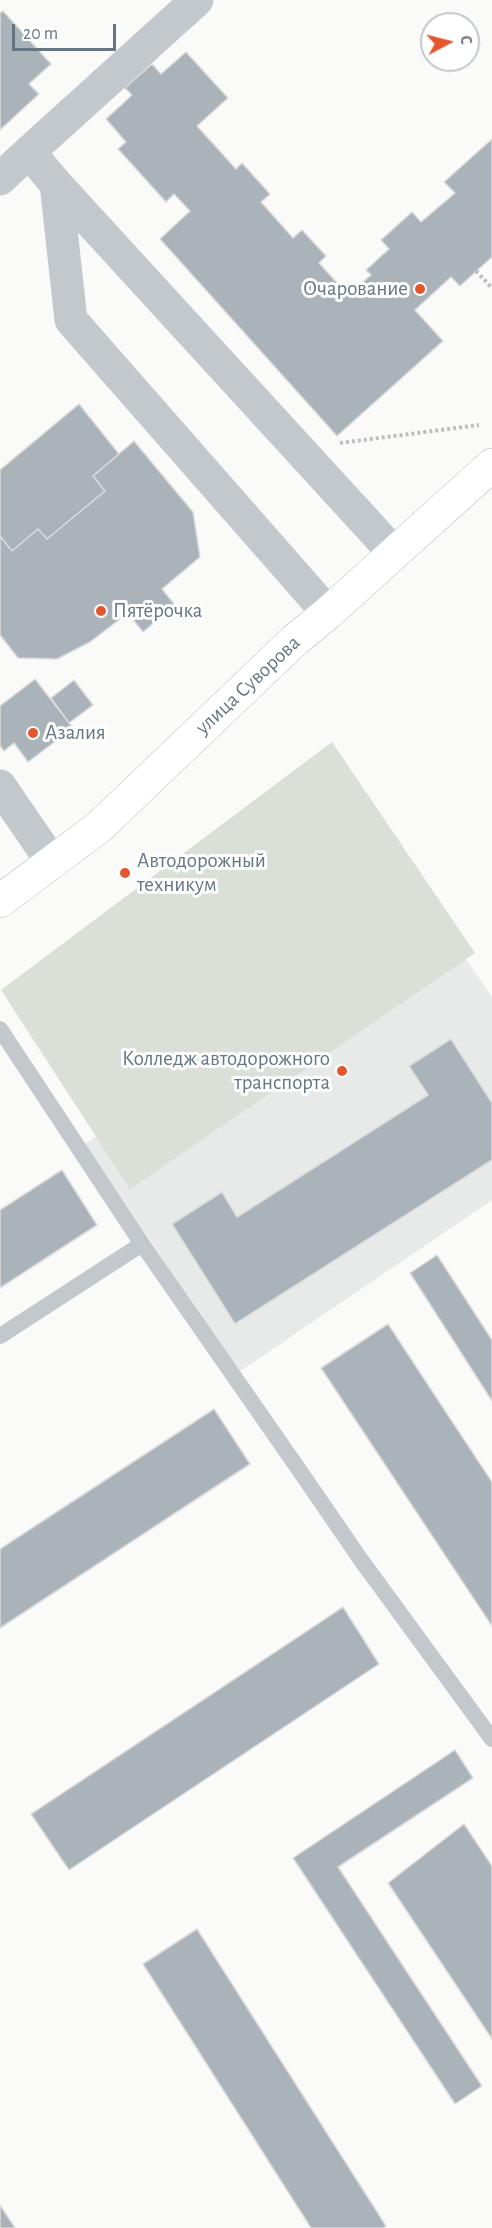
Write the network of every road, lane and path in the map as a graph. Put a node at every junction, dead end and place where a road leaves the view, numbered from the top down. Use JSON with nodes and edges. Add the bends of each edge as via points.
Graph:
{"nodes":[{"id":1,"x":197,"y":0,"type":"edge"},
{"id":2,"x":29,"y":152,"type":"junction"},
{"id":3,"x":0,"y":179,"type":"edge"},
{"id":4,"x":56,"y":184,"type":"junction"},
{"id":5,"x":476,"y":271,"type":"dead end"},
{"id":6,"x":492,"y":288,"type":"edge"},
{"id":7,"x":479,"y":425,"type":"dead end"},
{"id":8,"x":299,"y":449,"type":"junction"},
{"id":9,"x":492,"y":465,"type":"edge"},
{"id":10,"x":394,"y":553,"type":"junction"},
{"id":11,"x":328,"y":613,"type":"junction"},
{"id":12,"x":0,"y":786,"type":"edge"},
{"id":13,"x":52,"y":862,"type":"junction"},
{"id":14,"x":0,"y":901,"type":"edge"},
{"id":15,"x":0,"y":1029,"type":"edge"},
{"id":16,"x":142,"y":1244,"type":"junction"},
{"id":17,"x":0,"y":1336,"type":"edge"},
{"id":18,"x":492,"y":1739,"type":"edge"}],
"edges":[{"from":1,"to":2,"type":"street"},
{"from":2,"to":3,"type":"street"},
{"from":2,"to":4,"type":"street"},
{"from":4,"to":8,"type":"street"},
{"from":4,"to":11,"type":"street","via":[[71,321]]},
{"from":5,"to":6,"type":"path"},
{"from":7,"to":8,"type":"path"},
{"from":8,"to":10,"type":"street"},
{"from":9,"to":10,"type":"street","name":"улица Суворова"},
{"from":10,"to":11,"type":"street","name":"улица Суворова"},
{"from":11,"to":13,"type":"street","name":"улица Суворова","via":[[99,827]]},
{"from":12,"to":13,"type":"street"},
{"from":13,"to":14,"type":"street","name":"улица Суворова"},
{"from":15,"to":16,"type":"lane"},
{"from":16,"to":17,"type":"lane"},
{"from":16,"to":18,"type":"lane","via":[[361,1560]]}]}
